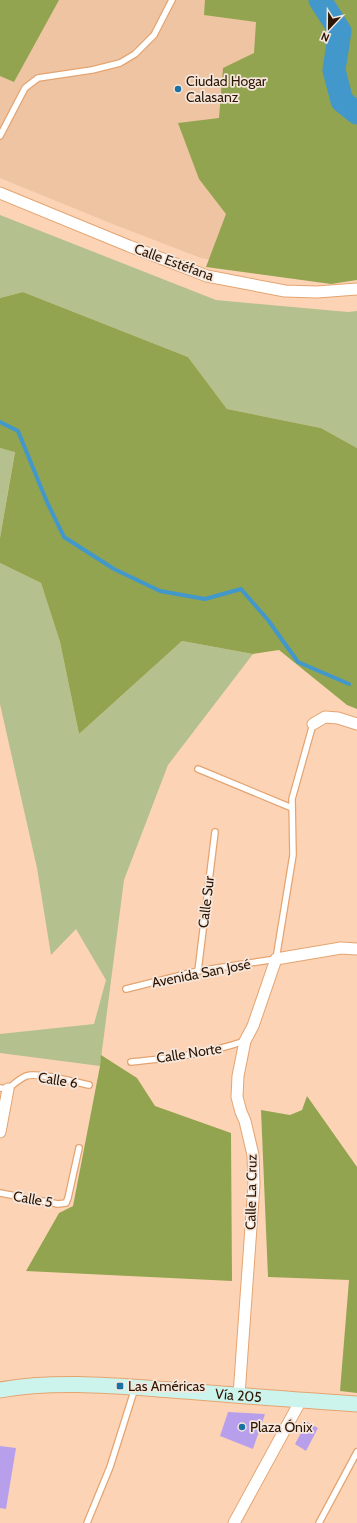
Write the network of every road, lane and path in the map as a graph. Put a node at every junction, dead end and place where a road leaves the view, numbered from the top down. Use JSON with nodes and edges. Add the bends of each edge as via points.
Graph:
{"nodes":[{"id":1,"x":172,"y":0,"type":"edge"},
{"id":2,"x":0,"y":136,"type":"edge"},
{"id":3,"x":0,"y":193,"type":"edge"},
{"id":4,"x":357,"y":289,"type":"edge"},
{"id":5,"x":313,"y":724,"type":"joint"},
{"id":6,"x":357,"y":724,"type":"edge"},
{"id":7,"x":198,"y":769,"type":"dead end"},
{"id":8,"x":292,"y":808,"type":"junction"},
{"id":9,"x":215,"y":832,"type":"dead end"},
{"id":10,"x":357,"y":949,"type":"edge"},
{"id":11,"x":276,"y":959,"type":"junction"},
{"id":12,"x":198,"y":971,"type":"junction"},
{"id":13,"x":126,"y":989,"type":"dead end"},
{"id":14,"x":245,"y":1041,"type":"junction"},
{"id":15,"x":131,"y":1062,"type":"dead end"},
{"id":16,"x":89,"y":1085,"type":"dead end"},
{"id":17,"x":4,"y":1089,"type":"edge"},
{"id":18,"x":0,"y":1132,"type":"edge"},
{"id":19,"x":79,"y":1148,"type":"dead end"},
{"id":20,"x":0,"y":1193,"type":"edge"},
{"id":21,"x":135,"y":1387,"type":"junction"},
{"id":22,"x":0,"y":1390,"type":"edge"},
{"id":23,"x":239,"y":1395,"type":"junction"},
{"id":24,"x":301,"y":1400,"type":"junction"},
{"id":25,"x":357,"y":1404,"type":"edge"},
{"id":26,"x":357,"y":1452,"type":"edge"},
{"id":27,"x":87,"y":1523,"type":"edge"},
{"id":28,"x":234,"y":1523,"type":"edge"},
{"id":29,"x":319,"y":1523,"type":"edge"}],
"edges":[{"from":1,"to":2,"type":"lane","via":[[154,35],[135,54],[120,63],[38,78],[25,88]]},
{"from":3,"to":4,"type":"street","name":"Calle Estéfana","via":[[207,276],[285,291]]},
{"from":5,"to":6,"type":"street","via":[[325,717]]},
{"from":5,"to":8,"type":"lane","via":[[292,799]]},
{"from":7,"to":8,"type":"lane"},
{"from":8,"to":11,"type":"lane","via":[[293,856]]},
{"from":9,"to":12,"type":"lane","name":"Calle Sur"},
{"from":10,"to":11,"type":"street","via":[[341,948]]},
{"from":11,"to":12,"type":"lane","name":"Avenida San José"},
{"from":11,"to":14,"type":"street","name":"Calle La Cruz","via":[[253,1026]]},
{"from":12,"to":13,"type":"lane","name":"Avenida San José"},
{"from":14,"to":15,"type":"lane","name":"Calle Norte","via":[[184,1056]]},
{"from":14,"to":23,"type":"street","name":"Calle La Cruz","via":[[238,1076],[238,1097],[253,1155],[254,1185]]},
{"from":16,"to":17,"type":"lane","name":"Calle 6","via":[[28,1075]]},
{"from":17,"to":18,"type":"street"},
{"from":19,"to":20,"type":"lane","name":"Calle 5","via":[[66,1203],[58,1204]]},
{"from":21,"to":22,"type":"main road","name":"Vía 205","via":[[55,1385]]},
{"from":21,"to":23,"type":"main road","name":"Vía 205"},
{"from":21,"to":27,"type":"lane","via":[[110,1467]]},
{"from":23,"to":24,"type":"main road","name":"Vía 205"},
{"from":24,"to":25,"type":"main road","name":"Vía 205"},
{"from":24,"to":28,"type":"street"},
{"from":26,"to":29,"type":"lane"}]}
